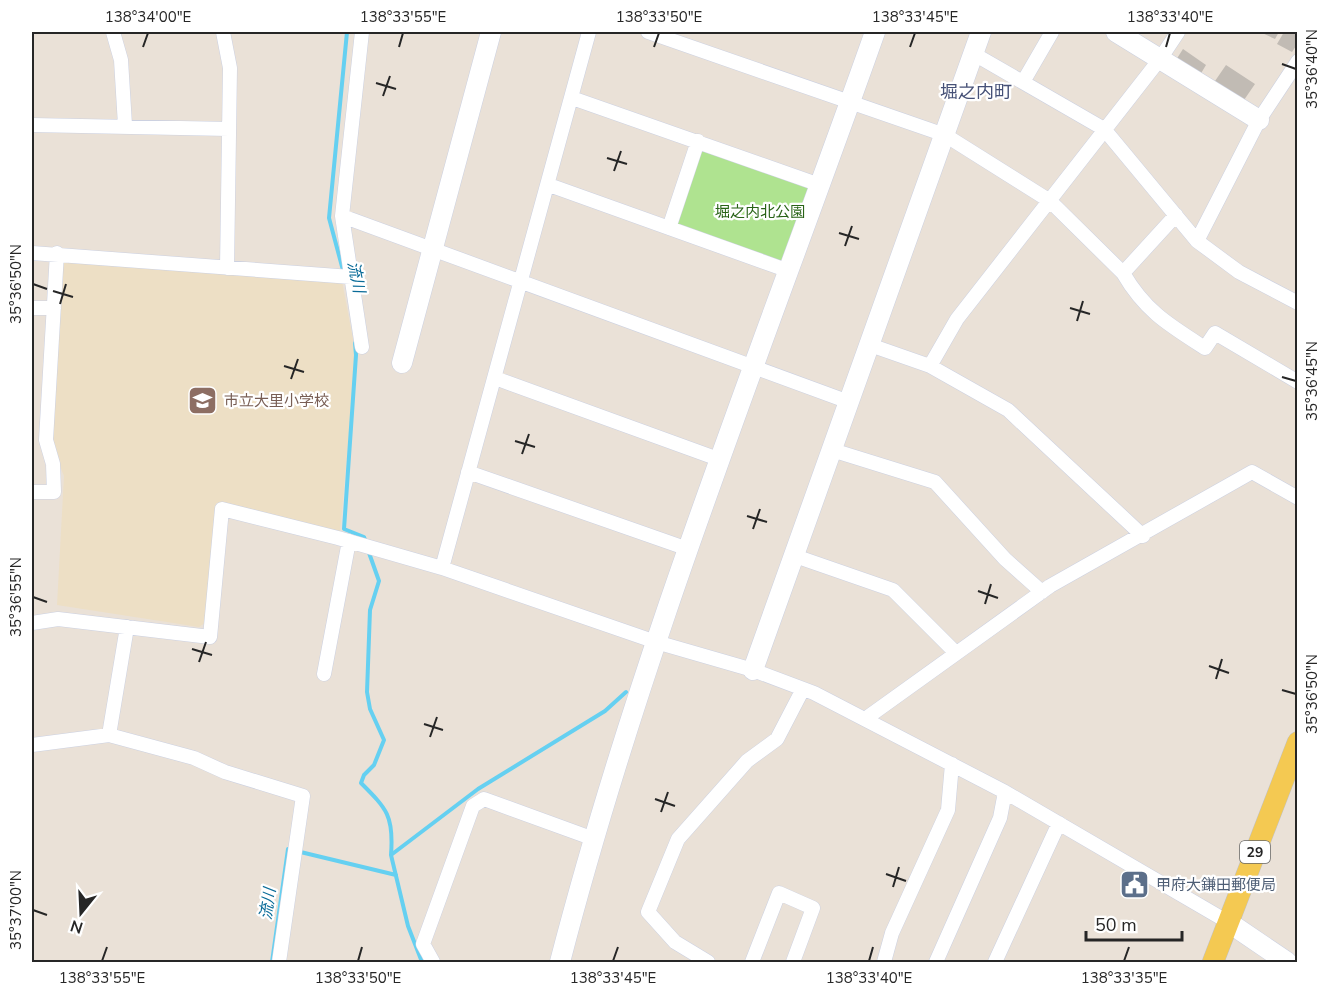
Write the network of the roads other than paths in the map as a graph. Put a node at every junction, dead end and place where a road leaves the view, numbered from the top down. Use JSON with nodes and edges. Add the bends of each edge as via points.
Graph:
{"nodes":[{"id":1,"x":113,"y":32,"type":"edge"},
{"id":2,"x":223,"y":32,"type":"edge"},
{"id":3,"x":362,"y":32,"type":"edge"},
{"id":4,"x":491,"y":32,"type":"edge"},
{"id":5,"x":589,"y":32,"type":"edge"},
{"id":6,"x":648,"y":32,"type":"edge"},
{"id":7,"x":875,"y":32,"type":"edge"},
{"id":8,"x":981,"y":32,"type":"edge"},
{"id":9,"x":1052,"y":32,"type":"edge"},
{"id":10,"x":1116,"y":32,"type":"edge"},
{"id":11,"x":1178,"y":32,"type":"edge"},
{"id":12,"x":974,"y":54,"type":"junction"},
{"id":13,"x":1160,"y":59,"type":"junction"},
{"id":14,"x":1298,"y":61,"type":"edge"},
{"id":15,"x":1023,"y":82,"type":"junction"},
{"id":16,"x":572,"y":98,"type":"junction"},
{"id":17,"x":850,"y":101,"type":"junction"},
{"id":18,"x":1259,"y":120,"type":"junction"},
{"id":19,"x":32,"y":125,"type":"edge"},
{"id":20,"x":125,"y":125,"type":"junction"},
{"id":21,"x":229,"y":129,"type":"junction"},
{"id":22,"x":1104,"y":129,"type":"junction"},
{"id":23,"x":945,"y":135,"type":"junction"},
{"id":24,"x":698,"y":141,"type":"junction"},
{"id":25,"x":549,"y":185,"type":"junction"},
{"id":26,"x":820,"y":185,"type":"junction"},
{"id":27,"x":1050,"y":201,"type":"junction"},
{"id":28,"x":1176,"y":215,"type":"junction"},
{"id":29,"x":342,"y":216,"type":"junction"},
{"id":30,"x":669,"y":228,"type":"junction"},
{"id":31,"x":1197,"y":241,"type":"junction"},
{"id":32,"x":432,"y":249,"type":"junction"},
{"id":33,"x":57,"y":253,"type":"junction"},
{"id":34,"x":32,"y":254,"type":"edge"},
{"id":35,"x":227,"y":268,"type":"junction"},
{"id":36,"x":789,"y":271,"type":"junction"},
{"id":37,"x":1123,"y":273,"type":"junction"},
{"id":38,"x":348,"y":277,"type":"junction"},
{"id":39,"x":521,"y":282,"type":"junction"},
{"id":40,"x":1298,"y":303,"type":"edge"},
{"id":41,"x":32,"y":308,"type":"edge"},
{"id":42,"x":54,"y":308,"type":"junction"},
{"id":43,"x":870,"y":345,"type":"junction"},
{"id":44,"x":363,"y":347,"type":"dead end"},
{"id":45,"x":402,"y":363,"type":"dead end"},
{"id":46,"x":930,"y":366,"type":"junction"},
{"id":47,"x":754,"y":368,"type":"junction"},
{"id":48,"x":495,"y":378,"type":"junction"},
{"id":49,"x":1298,"y":382,"type":"edge"},
{"id":50,"x":849,"y":402,"type":"junction"},
{"id":51,"x":832,"y":450,"type":"junction"},
{"id":52,"x":721,"y":460,"type":"junction"},
{"id":53,"x":468,"y":472,"type":"junction"},
{"id":54,"x":32,"y":492,"type":"edge"},
{"id":55,"x":1298,"y":498,"type":"edge"},
{"id":56,"x":1143,"y":536,"type":"junction"},
{"id":57,"x":359,"y":544,"type":"junction"},
{"id":58,"x":688,"y":549,"type":"junction"},
{"id":59,"x":795,"y":556,"type":"junction"},
{"id":60,"x":442,"y":568,"type":"junction"},
{"id":61,"x":1042,"y":592,"type":"junction"},
{"id":62,"x":32,"y":623,"type":"edge"},
{"id":63,"x":126,"y":627,"type":"junction"},
{"id":64,"x":656,"y":642,"type":"junction"},
{"id":65,"x":956,"y":653,"type":"junction"},
{"id":66,"x":753,"y":670,"type":"junction"},
{"id":67,"x":324,"y":674,"type":"dead end"},
{"id":68,"x":803,"y":689,"type":"junction"},
{"id":69,"x":865,"y":719,"type":"junction"},
{"id":70,"x":110,"y":735,"type":"junction"},
{"id":71,"x":1298,"y":742,"type":"edge"},
{"id":72,"x":32,"y":745,"type":"edge"},
{"id":73,"x":952,"y":764,"type":"junction"},
{"id":74,"x":1005,"y":792,"type":"junction"},
{"id":75,"x":1059,"y":823,"type":"junction"},
{"id":76,"x":594,"y":839,"type":"junction"},
{"id":77,"x":1228,"y":922,"type":"junction"},
{"id":78,"x":279,"y":963,"type":"edge"},
{"id":79,"x":433,"y":963,"type":"edge"},
{"id":80,"x":561,"y":963,"type":"edge"},
{"id":81,"x":708,"y":963,"type":"edge"},
{"id":82,"x":752,"y":963,"type":"edge"},
{"id":83,"x":793,"y":963,"type":"edge"},
{"id":84,"x":884,"y":963,"type":"edge"},
{"id":85,"x":936,"y":963,"type":"edge"},
{"id":86,"x":995,"y":963,"type":"edge"},
{"id":87,"x":1212,"y":963,"type":"edge"},
{"id":88,"x":1287,"y":963,"type":"edge"}],
"edges":[{"from":1,"to":20,"type":"street","via":[[121,60]]},
{"from":2,"to":21,"type":"street","via":[[230,68]]},
{"from":3,"to":29,"type":"street"},
{"from":4,"to":32,"type":"street"},
{"from":5,"to":16,"type":"street"},
{"from":6,"to":17,"type":"street"},
{"from":7,"to":17,"type":"street"},
{"from":8,"to":12,"type":"street"},
{"from":9,"to":15,"type":"street"},
{"from":10,"to":13,"type":"street"},
{"from":11,"to":13,"type":"street"},
{"from":12,"to":15,"type":"street"},
{"from":12,"to":23,"type":"street"},
{"from":13,"to":18,"type":"street"},
{"from":13,"to":22,"type":"street"},
{"from":14,"to":18,"type":"street"},
{"from":15,"to":22,"type":"street"},
{"from":16,"to":24,"type":"street"},
{"from":16,"to":25,"type":"street"},
{"from":17,"to":23,"type":"street"},
{"from":17,"to":26,"type":"street"},
{"from":18,"to":31,"type":"street"},
{"from":19,"to":20,"type":"street"},
{"from":20,"to":21,"type":"street"},
{"from":21,"to":35,"type":"street"},
{"from":22,"to":27,"type":"street"},
{"from":22,"to":28,"type":"street"},
{"from":23,"to":27,"type":"street"},
{"from":23,"to":43,"type":"street"},
{"from":24,"to":26,"type":"street"},
{"from":24,"to":30,"type":"street"},
{"from":25,"to":30,"type":"street"},
{"from":25,"to":39,"type":"street"},
{"from":26,"to":36,"type":"street"},
{"from":27,"to":37,"type":"street"},
{"from":27,"to":46,"type":"street","via":[[957,319]]},
{"from":28,"to":31,"type":"street"},
{"from":28,"to":37,"type":"street"},
{"from":29,"to":32,"type":"street"},
{"from":29,"to":38,"type":"street"},
{"from":30,"to":36,"type":"street"},
{"from":31,"to":40,"type":"street","via":[[1239,272]]},
{"from":32,"to":39,"type":"street"},
{"from":32,"to":45,"type":"street"},
{"from":33,"to":34,"type":"street"},
{"from":33,"to":35,"type":"street"},
{"from":33,"to":42,"type":"street"},
{"from":35,"to":38,"type":"street"},
{"from":36,"to":47,"type":"street"},
{"from":37,"to":49,"type":"street","via":[[1137,297],[1205,348],[1215,333]]},
{"from":38,"to":44,"type":"street"},
{"from":39,"to":47,"type":"street"},
{"from":39,"to":48,"type":"street"},
{"from":41,"to":42,"type":"street"},
{"from":42,"to":54,"type":"street","via":[[46,440],[53,464],[54,492]]},
{"from":43,"to":46,"type":"street"},
{"from":43,"to":50,"type":"street"},
{"from":46,"to":56,"type":"street","via":[[1008,410]]},
{"from":47,"to":50,"type":"street"},
{"from":47,"to":52,"type":"street"},
{"from":48,"to":52,"type":"street"},
{"from":48,"to":53,"type":"street"},
{"from":50,"to":51,"type":"street"},
{"from":51,"to":59,"type":"street"},
{"from":51,"to":61,"type":"street","via":[[935,482],[1005,559]]},
{"from":52,"to":58,"type":"street"},
{"from":53,"to":58,"type":"street"},
{"from":53,"to":60,"type":"street"},
{"from":55,"to":56,"type":"street","via":[[1252,472]]},
{"from":56,"to":61,"type":"street"},
{"from":57,"to":60,"type":"street"},
{"from":57,"to":63,"type":"street","via":[[222,509],[210,638]]},
{"from":57,"to":67,"type":"street"},
{"from":58,"to":64,"type":"street"},
{"from":59,"to":65,"type":"street","via":[[893,591]]},
{"from":59,"to":66,"type":"street"},
{"from":60,"to":64,"type":"street"},
{"from":61,"to":65,"type":"street"},
{"from":62,"to":63,"type":"street","via":[[58,619]]},
{"from":63,"to":70,"type":"street"},
{"from":64,"to":66,"type":"street"},
{"from":64,"to":76,"type":"street"},
{"from":65,"to":69,"type":"street"},
{"from":66,"to":68,"type":"street"},
{"from":68,"to":69,"type":"street"},
{"from":68,"to":81,"type":"street","via":[[777,739],[747,761],[678,839],[648,912],[675,942]]},
{"from":69,"to":73,"type":"street"},
{"from":70,"to":72,"type":"street"},
{"from":70,"to":78,"type":"street","via":[[194,758],[225,772],[303,796]]},
{"from":71,"to":77,"type":"main road","number":"29"},
{"from":73,"to":74,"type":"street"},
{"from":73,"to":84,"type":"street","via":[[948,810],[891,933]]},
{"from":74,"to":75,"type":"street"},
{"from":74,"to":85,"type":"street","via":[[1000,818]]},
{"from":75,"to":77,"type":"street"},
{"from":75,"to":86,"type":"street"},
{"from":76,"to":79,"type":"street","via":[[484,799],[472,806],[423,944]]},
{"from":76,"to":80,"type":"street"},
{"from":77,"to":87,"type":"main road","number":"29"},
{"from":77,"to":88,"type":"street"},
{"from":82,"to":83,"type":"street","via":[[779,893],[813,908]]}]}
